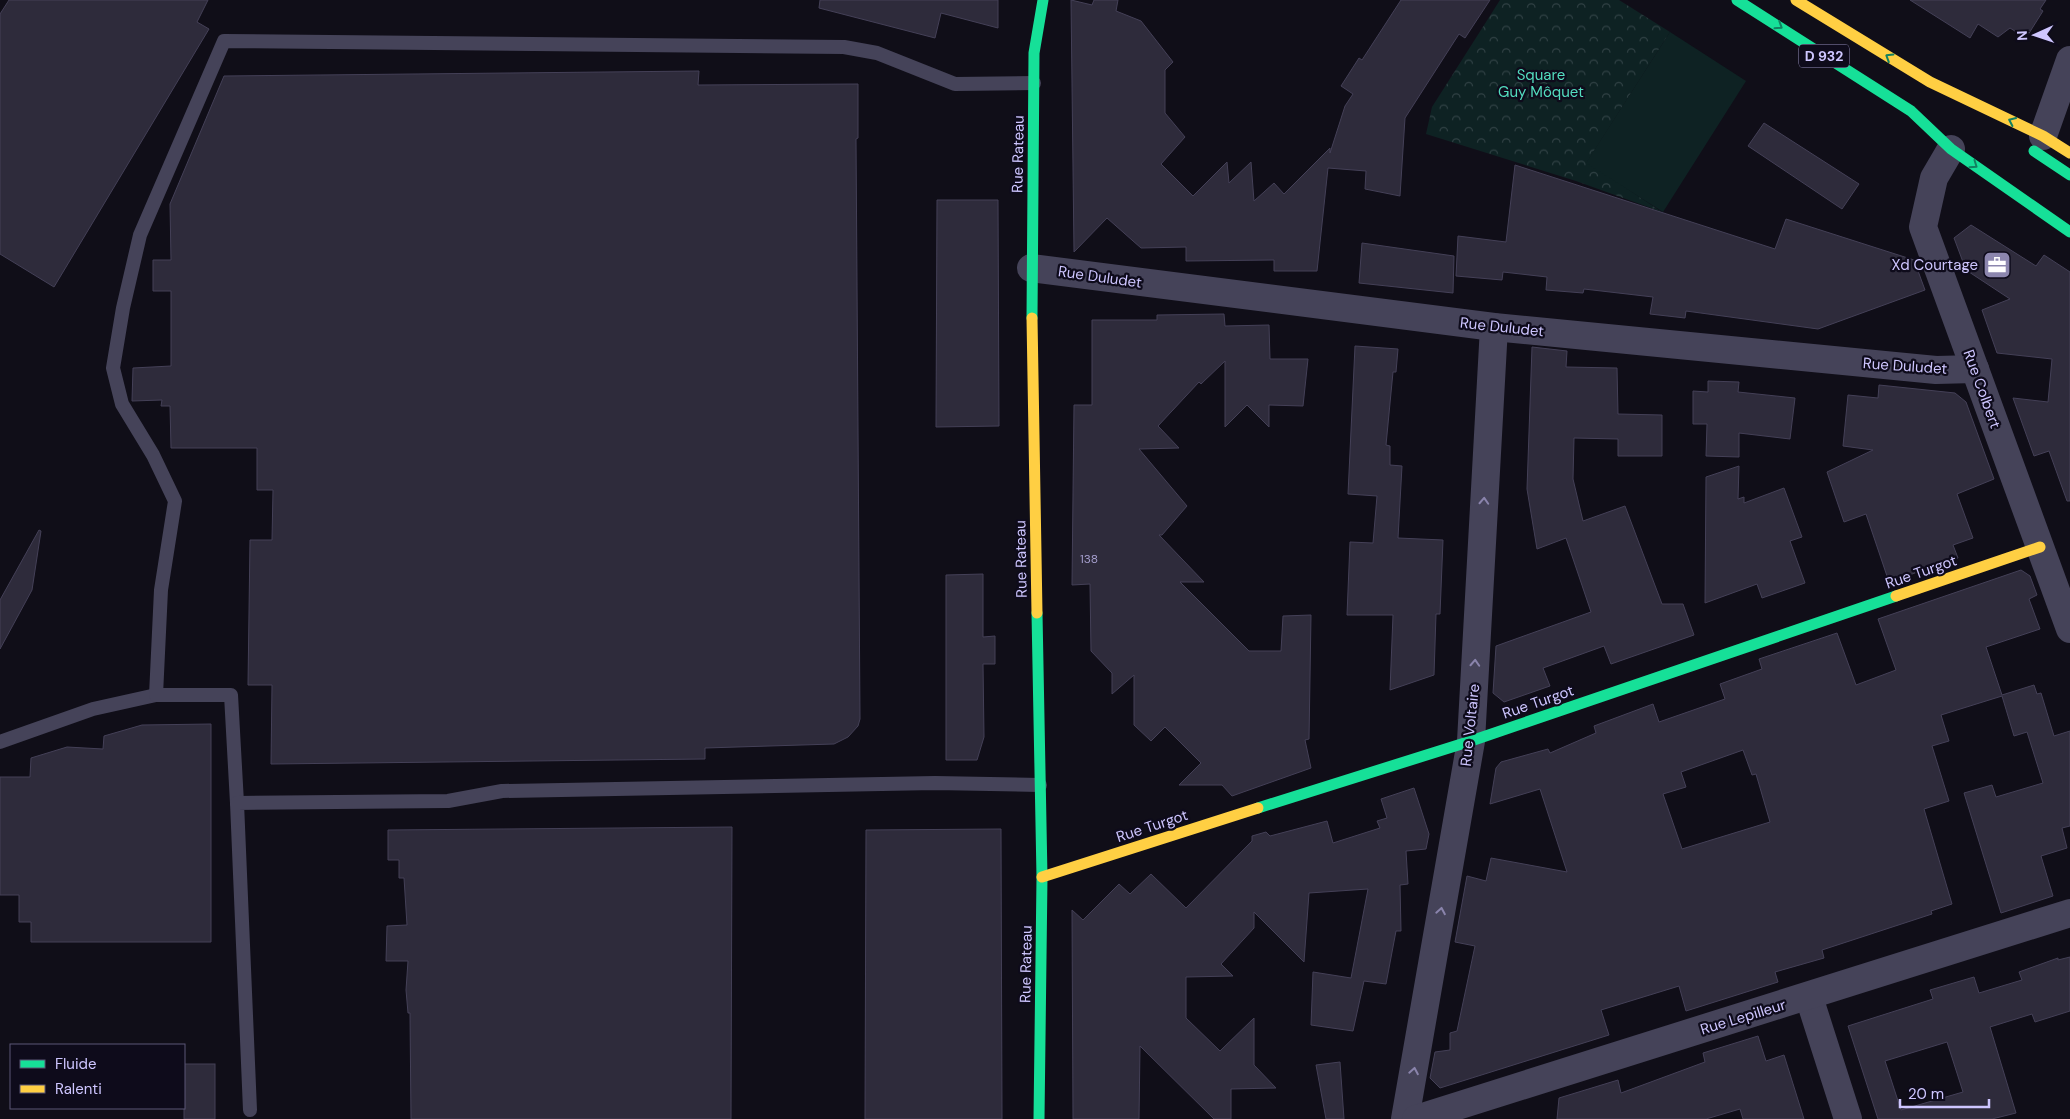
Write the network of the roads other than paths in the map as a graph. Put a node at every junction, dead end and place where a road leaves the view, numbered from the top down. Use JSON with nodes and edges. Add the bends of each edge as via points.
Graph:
{"nodes":[{"id":1,"x":1043,"y":0,"type":"edge"},
{"id":2,"x":1738,"y":0,"type":"edge"},
{"id":3,"x":1796,"y":0,"type":"edge"},
{"id":4,"x":2070,"y":60,"type":"edge"},
{"id":5,"x":1930,"y":82,"type":"junction"},
{"id":6,"x":1034,"y":83,"type":"junction"},
{"id":7,"x":1911,"y":111,"type":"junction"},
{"id":8,"x":2004,"y":131,"type":"dead end"},
{"id":9,"x":2032,"y":139,"type":"junction"},
{"id":10,"x":1960,"y":148,"type":"junction"},
{"id":11,"x":2070,"y":153,"type":"edge"},
{"id":12,"x":2070,"y":175,"type":"edge"},
{"id":13,"x":2070,"y":232,"type":"edge"},
{"id":14,"x":1031,"y":268,"type":"junction"},
{"id":15,"x":1494,"y":327,"type":"junction"},
{"id":16,"x":1975,"y":369,"type":"junction"},
{"id":17,"x":2040,"y":547,"type":"junction"},
{"id":18,"x":2070,"y":629,"type":"edge"},
{"id":19,"x":156,"y":695,"type":"junction"},
{"id":20,"x":1470,"y":740,"type":"junction"},
{"id":21,"x":0,"y":742,"type":"edge"},
{"id":22,"x":1040,"y":785,"type":"junction"},
{"id":23,"x":236,"y":803,"type":"junction"},
{"id":24,"x":1042,"y":877,"type":"junction"},
{"id":25,"x":2070,"y":913,"type":"edge"},
{"id":26,"x":1808,"y":997,"type":"junction"},
{"id":27,"x":250,"y":1110,"type":"dead end"},
{"id":28,"x":1039,"y":1119,"type":"edge"},
{"id":29,"x":1405,"y":1119,"type":"edge"},
{"id":30,"x":1416,"y":1119,"type":"edge"},
{"id":31,"x":1848,"y":1119,"type":"edge"}],
"edges":[{"from":1,"to":6,"type":"street","name":"Rue Rateau","via":[[1034,53]]},
{"from":2,"to":7,"type":"street","number":"D 932","one_way":true},
{"from":5,"to":3,"type":"street","number":"D 932","one_way":true},
{"from":4,"to":9,"type":"street"},
{"from":5,"to":8,"type":"street","number":"D 932"},
{"from":9,"to":5,"type":"street","number":"D 932","one_way":true},
{"from":6,"to":14,"type":"street","name":"Rue Rateau"},
{"from":6,"to":19,"type":"lane","via":[[955,84],[877,53],[844,47],[224,41],[140,235],[113,368],[122,404],[175,500],[161,590]]},
{"from":7,"to":10,"type":"street","number":"D 932"},
{"from":7,"to":10,"type":"street","number":"D 932"},
{"from":9,"to":11,"type":"street","number":"D 932"},
{"from":9,"to":12,"type":"street","number":"D 932"},
{"from":10,"to":13,"type":"street","number":"D 932","one_way":true},
{"from":10,"to":16,"type":"street","name":"Rue Colbert","via":[[1934,178],[1923,228]]},
{"from":14,"to":15,"type":"street","name":"Rue Duludet"},
{"from":14,"to":22,"type":"street","name":"Rue Rateau"},
{"from":15,"to":16,"type":"street","name":"Rue Duludet","via":[[1936,370]]},
{"from":20,"to":15,"type":"street","name":"Rue Voltaire","one_way":true},
{"from":16,"to":17,"type":"street","name":"Rue Colbert"},
{"from":17,"to":18,"type":"street","name":"Rue Colbert"},
{"from":17,"to":20,"type":"street","name":"Rue Turgot"},
{"from":19,"to":21,"type":"lane","via":[[93,709]]},
{"from":19,"to":23,"type":"lane","via":[[231,695]]},
{"from":20,"to":24,"type":"street","name":"Rue Turgot"},
{"from":29,"to":20,"type":"street","name":"Rue Voltaire","one_way":true},
{"from":22,"to":23,"type":"lane","via":[[935,783],[502,791],[448,801]]},
{"from":22,"to":24,"type":"street","name":"Rue Rateau"},
{"from":23,"to":27,"type":"lane"},
{"from":24,"to":28,"type":"street","name":"Rue Rateau"},
{"from":25,"to":26,"type":"street","name":"Rue Lepilleur"},
{"from":26,"to":30,"type":"street","name":"Rue Lepilleur"},
{"from":26,"to":31,"type":"street"}]}
